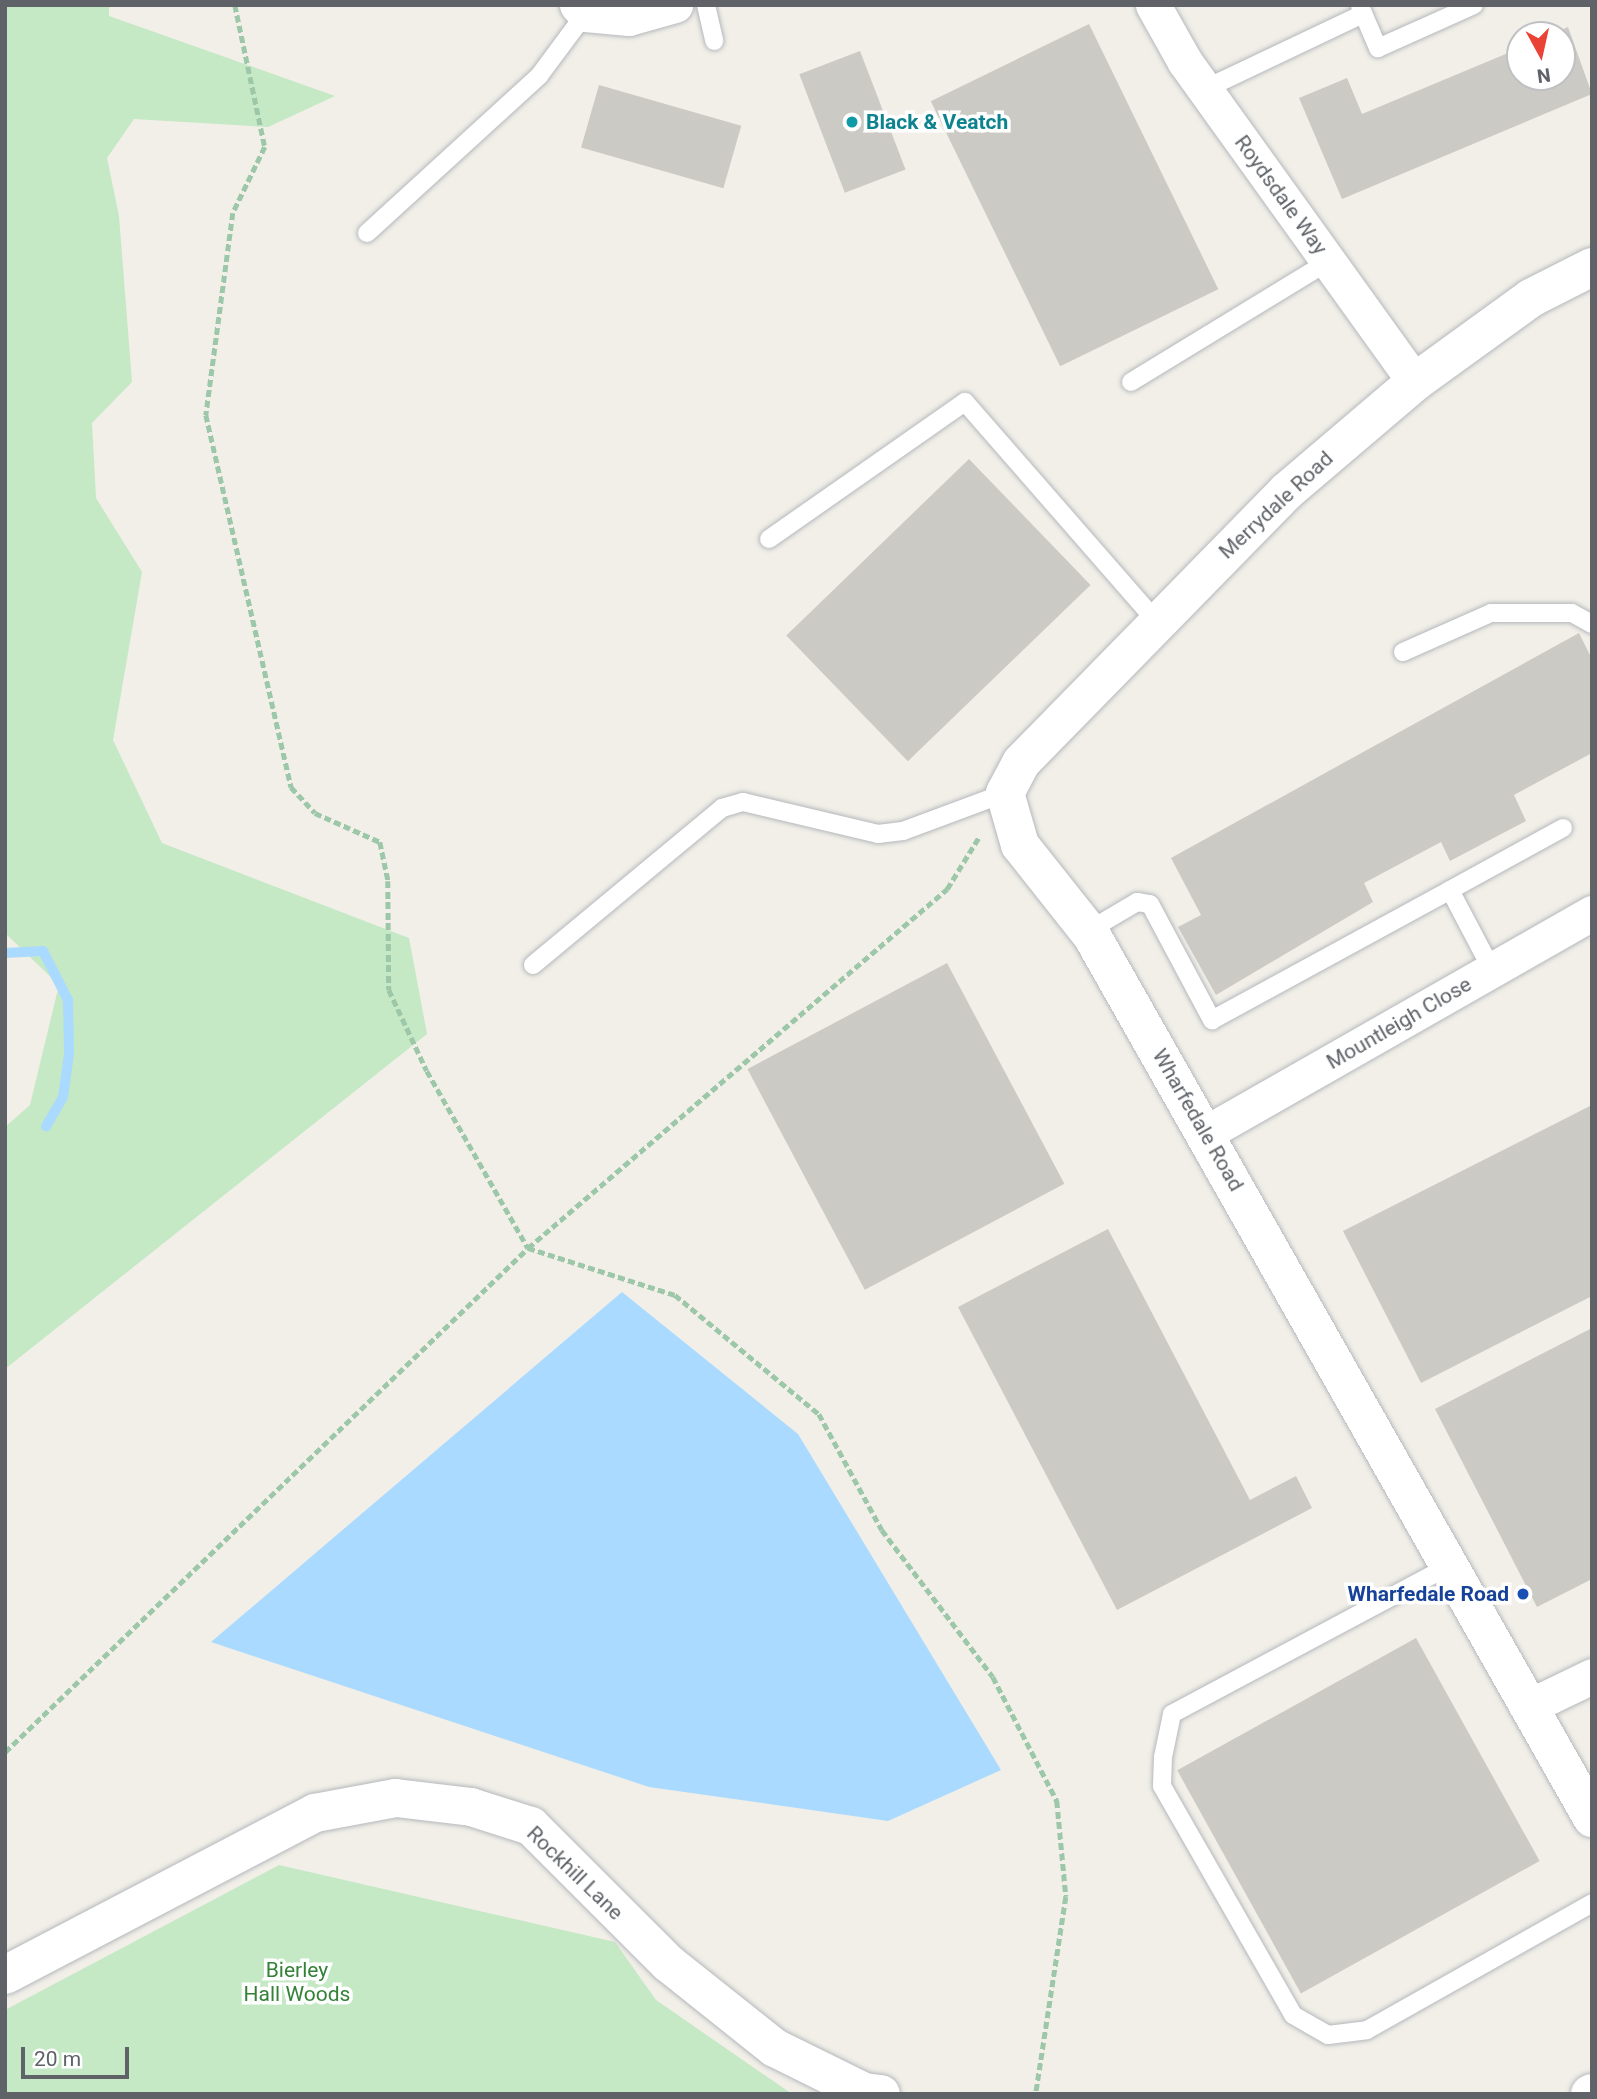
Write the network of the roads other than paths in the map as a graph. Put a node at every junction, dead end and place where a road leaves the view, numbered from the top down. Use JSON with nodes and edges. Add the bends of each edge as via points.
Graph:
{"nodes":[{"id":1,"x":676,"y":5,"type":"edge"},
{"id":2,"x":706,"y":5,"type":"edge"},
{"id":3,"x":1153,"y":5,"type":"edge"},
{"id":4,"x":1474,"y":5,"type":"edge"},
{"id":5,"x":581,"y":10,"type":"edge"},
{"id":6,"x":1362,"y":10,"type":"edge"},
{"id":7,"x":714,"y":41,"type":"dead end"},
{"id":8,"x":1205,"y":89,"type":"junction"},
{"id":9,"x":367,"y":233,"type":"dead end"},
{"id":10,"x":1329,"y":261,"type":"junction"},
{"id":11,"x":1592,"y":267,"type":"edge"},
{"id":12,"x":1131,"y":382,"type":"dead end"},
{"id":13,"x":1415,"y":382,"type":"junction"},
{"id":14,"x":769,"y":539,"type":"dead end"},
{"id":15,"x":1156,"y":621,"type":"junction"},
{"id":16,"x":1592,"y":624,"type":"edge"},
{"id":17,"x":1404,"y":652,"type":"dead end"},
{"id":18,"x":1005,"y":793,"type":"junction"},
{"id":19,"x":1563,"y":828,"type":"dead end"},
{"id":20,"x":1450,"y":890,"type":"junction"},
{"id":21,"x":1592,"y":913,"type":"edge"},
{"id":22,"x":1088,"y":931,"type":"junction"},
{"id":23,"x":533,"y":965,"type":"dead end"},
{"id":24,"x":1492,"y":970,"type":"junction"},
{"id":25,"x":1206,"y":1133,"type":"junction"},
{"id":26,"x":1449,"y":1566,"type":"junction"},
{"id":27,"x":1592,"y":1676,"type":"edge"},
{"id":28,"x":1528,"y":1707,"type":"junction"},
{"id":29,"x":1592,"y":1818,"type":"edge"},
{"id":30,"x":1592,"y":1903,"type":"edge"},
{"id":31,"x":5,"y":1975,"type":"edge"},
{"id":32,"x":881,"y":2094,"type":"edge"}],
"edges":[{"from":1,"to":5,"type":"street","via":[[629,18]]},
{"from":2,"to":7,"type":"lane"},
{"from":3,"to":8,"type":"street","name":"Roydsdale Way"},
{"from":4,"to":6,"type":"lane","via":[[1378,48]]},
{"from":5,"to":9,"type":"lane","via":[[539,76]]},
{"from":6,"to":8,"type":"lane"},
{"from":8,"to":10,"type":"street","name":"Roydsdale Way"},
{"from":10,"to":12,"type":"lane"},
{"from":10,"to":13,"type":"street","name":"Roydsdale Way"},
{"from":11,"to":13,"type":"street","name":"Merrydale Road","via":[[1531,299]]},
{"from":13,"to":15,"type":"street","name":"Merrydale Road","via":[[1287,491]]},
{"from":14,"to":15,"type":"lane","via":[[965,402]]},
{"from":15,"to":18,"type":"street","name":"Merrydale Road","via":[[1021,763]]},
{"from":16,"to":17,"type":"lane","via":[[1572,613],[1491,613]]},
{"from":18,"to":22,"type":"street","name":"Wharfedale Road","via":[[1020,845]]},
{"from":18,"to":23,"type":"lane","via":[[904,831],[878,834],[743,802],[722,808]]},
{"from":19,"to":20,"type":"lane"},
{"from":20,"to":22,"type":"lane","via":[[1212,1020],[1150,904],[1137,902]]},
{"from":20,"to":24,"type":"lane"},
{"from":21,"to":24,"type":"street","name":"Mountleigh Close"},
{"from":22,"to":25,"type":"street","name":"Wharfedale Road"},
{"from":24,"to":25,"type":"street","name":"Mountleigh Close"},
{"from":25,"to":26,"type":"street","name":"Wharfedale Road"},
{"from":26,"to":28,"type":"street","name":"Wharfedale Road"},
{"from":26,"to":30,"type":"lane","via":[[1172,1714],[1163,1757],[1163,1786],[1293,2015],[1328,2035],[1367,2029]]},
{"from":27,"to":28,"type":"street"},
{"from":28,"to":29,"type":"street","name":"Wharfedale Road"},
{"from":31,"to":32,"type":"street","name":"Rockhill Lane","via":[[315,1813],[396,1797],[471,1807],[531,1826],[668,1963],[775,2048],[864,2092]]}]}
